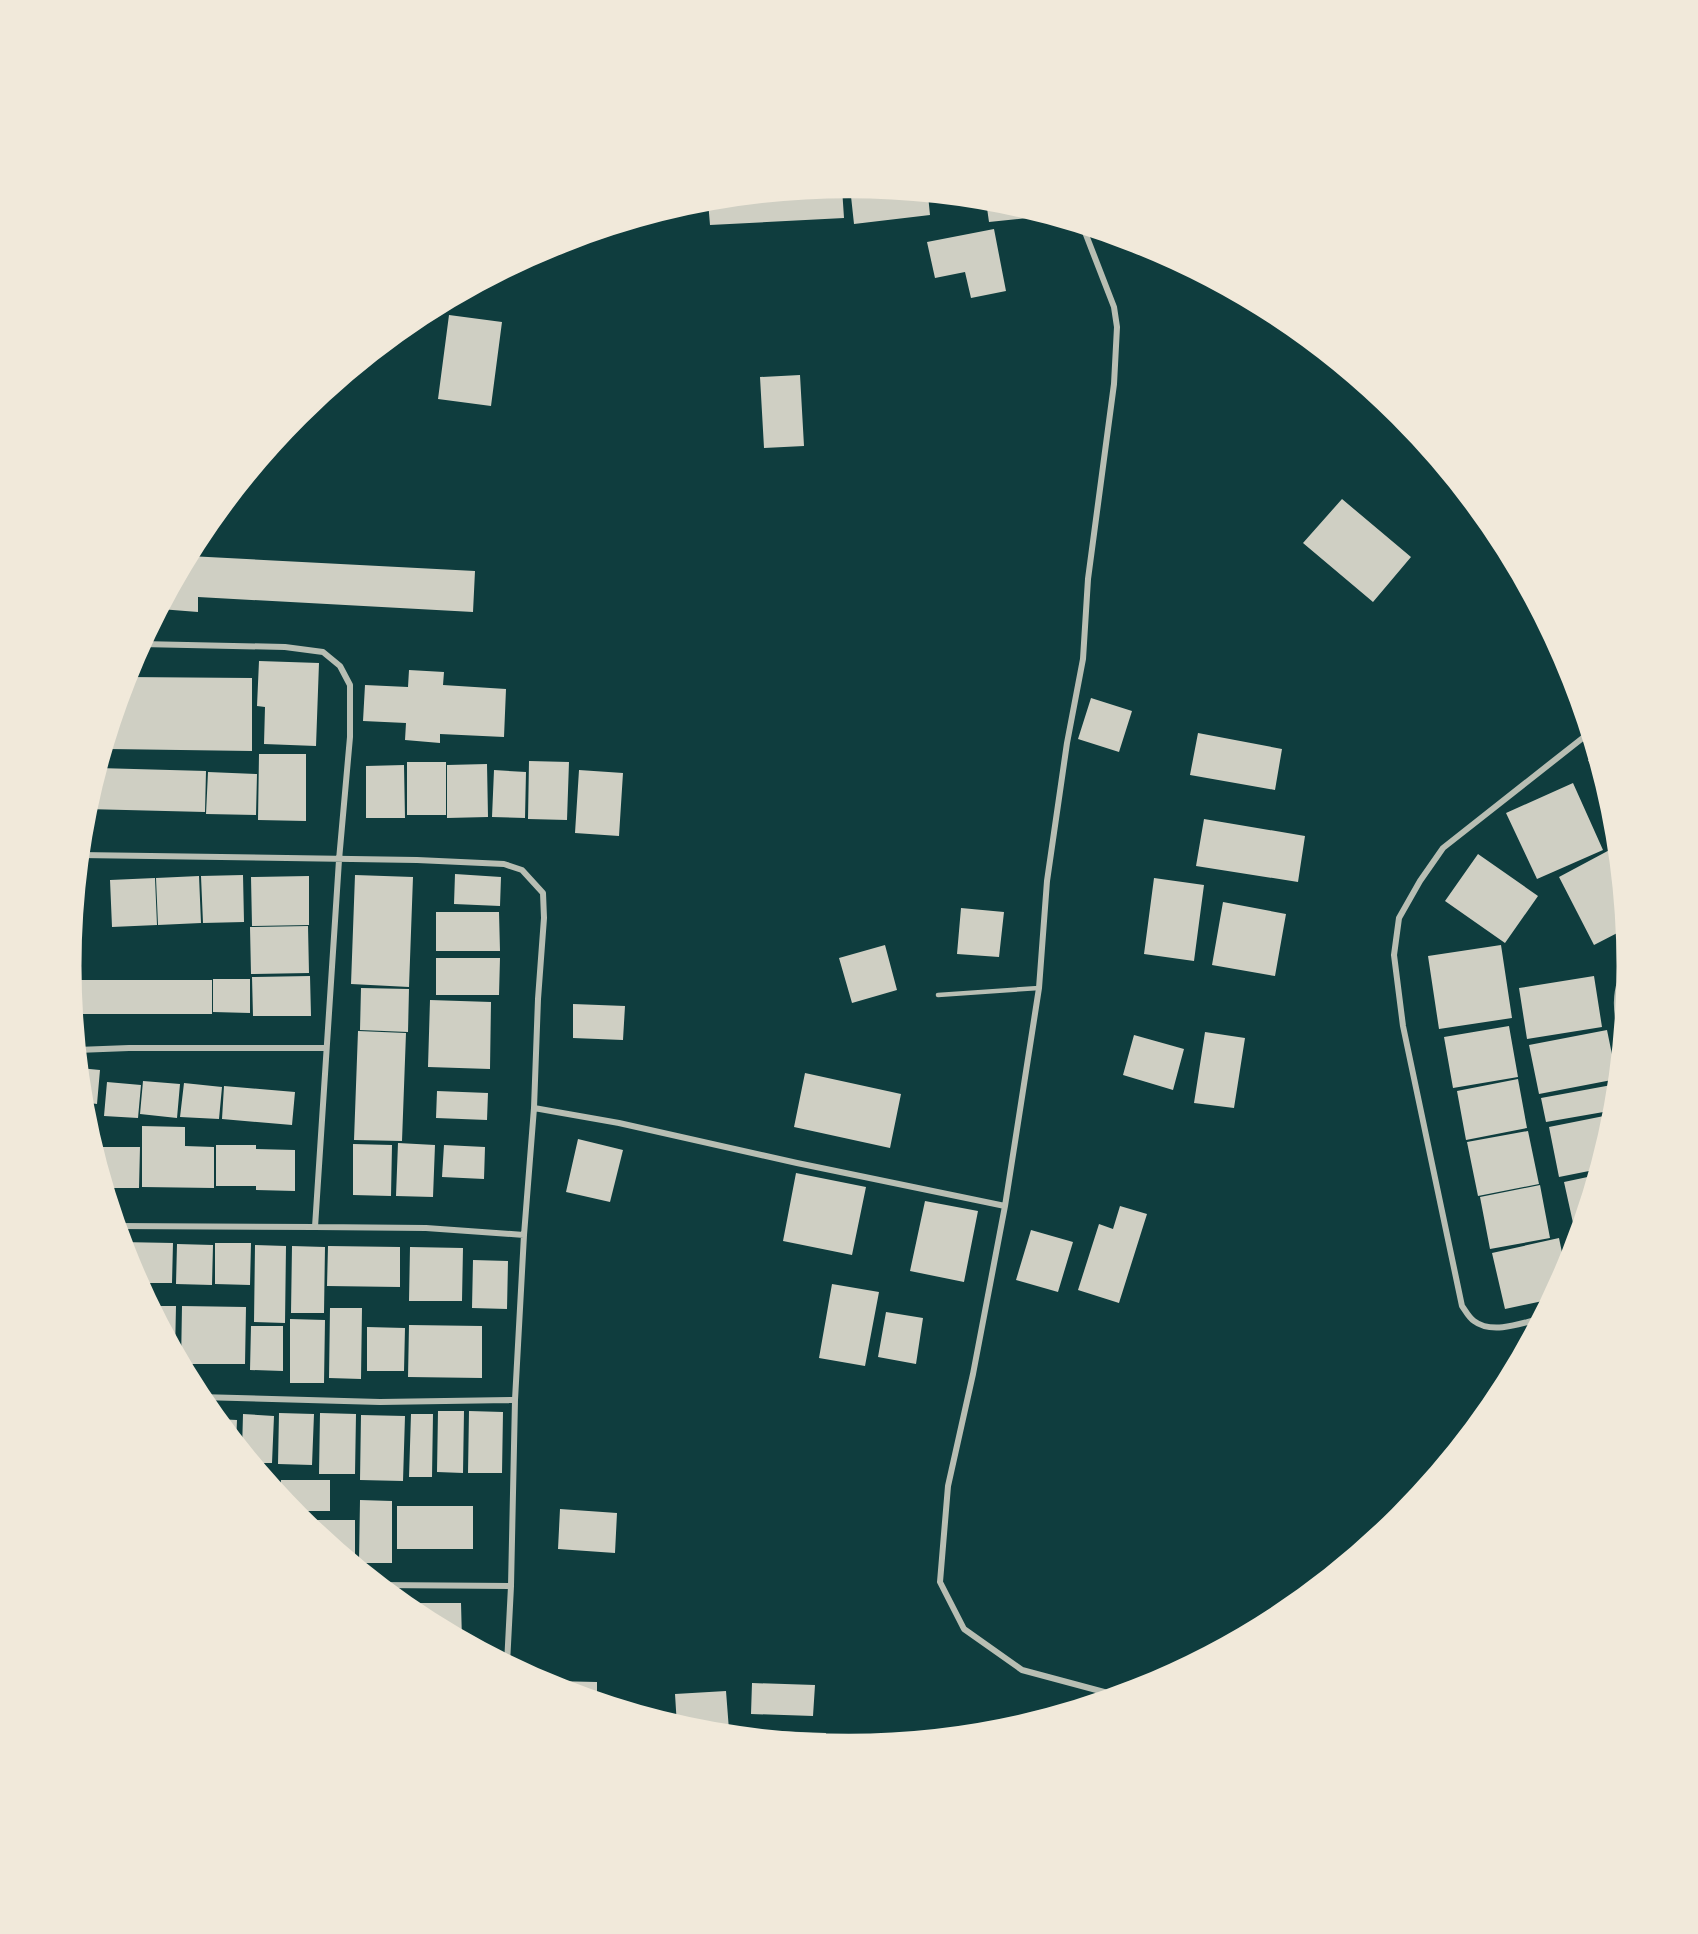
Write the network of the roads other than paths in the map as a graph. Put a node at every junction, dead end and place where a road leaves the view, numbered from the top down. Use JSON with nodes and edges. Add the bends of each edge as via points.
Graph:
{"nodes":[{"id":1,"x":1086,"y":235,"type":"edge"},
{"id":2,"x":151,"y":644,"type":"edge"},
{"id":3,"x":1583,"y":738,"type":"edge"},
{"id":4,"x":88,"y":855,"type":"edge"},
{"id":5,"x":339,"y":860,"type":"junction"},
{"id":6,"x":1039,"y":988,"type":"junction"},
{"id":7,"x":938,"y":995,"type":"dead end"},
{"id":8,"x":1617,"y":996,"type":"edge"},
{"id":9,"x":1617,"y":1016,"type":"edge"},
{"id":10,"x":326,"y":1048,"type":"junction"},
{"id":11,"x":84,"y":1050,"type":"edge"},
{"id":12,"x":534,"y":1108,"type":"junction"},
{"id":13,"x":1005,"y":1206,"type":"junction"},
{"id":14,"x":125,"y":1226,"type":"edge"},
{"id":15,"x":315,"y":1227,"type":"junction"},
{"id":16,"x":524,"y":1235,"type":"junction"},
{"id":17,"x":1532,"y":1321,"type":"edge"},
{"id":18,"x":211,"y":1397,"type":"edge"},
{"id":19,"x":515,"y":1400,"type":"junction"},
{"id":20,"x":392,"y":1585,"type":"edge"},
{"id":21,"x":511,"y":1586,"type":"junction"},
{"id":22,"x":507,"y":1656,"type":"edge"},
{"id":23,"x":1105,"y":1692,"type":"edge"}],
"edges":[{"from":1,"to":6,"type":"street","via":[[1114,307],[1114,384],[1088,579],[1083,659],[1047,881]]},
{"from":2,"to":5,"type":"street","via":[[285,647],[323,652],[340,666],[350,685],[350,737]]},
{"from":3,"to":17,"type":"street","via":[[1443,848],[1399,918],[1394,955],[1403,1026],[1462,1306],[1475,1322],[1491,1327]]},
{"from":4,"to":5,"type":"street"},
{"from":5,"to":10,"type":"street"},
{"from":5,"to":12,"type":"street","via":[[504,864],[522,870],[535,881],[543,892],[544,918]]},
{"from":6,"to":7,"type":"lane"},
{"from":6,"to":13,"type":"street"},
{"from":8,"to":9,"type":"street"},
{"from":10,"to":11,"type":"street"},
{"from":10,"to":15,"type":"street"},
{"from":12,"to":13,"type":"street"},
{"from":12,"to":16,"type":"street"},
{"from":13,"to":23,"type":"street","via":[[948,1486],[940,1582],[964,1629],[1022,1670]]},
{"from":14,"to":15,"type":"street"},
{"from":15,"to":16,"type":"street","via":[[426,1228]]},
{"from":16,"to":19,"type":"street"},
{"from":18,"to":19,"type":"street","via":[[380,1402]]},
{"from":19,"to":21,"type":"street"},
{"from":20,"to":21,"type":"street"},
{"from":21,"to":22,"type":"street"}]}
